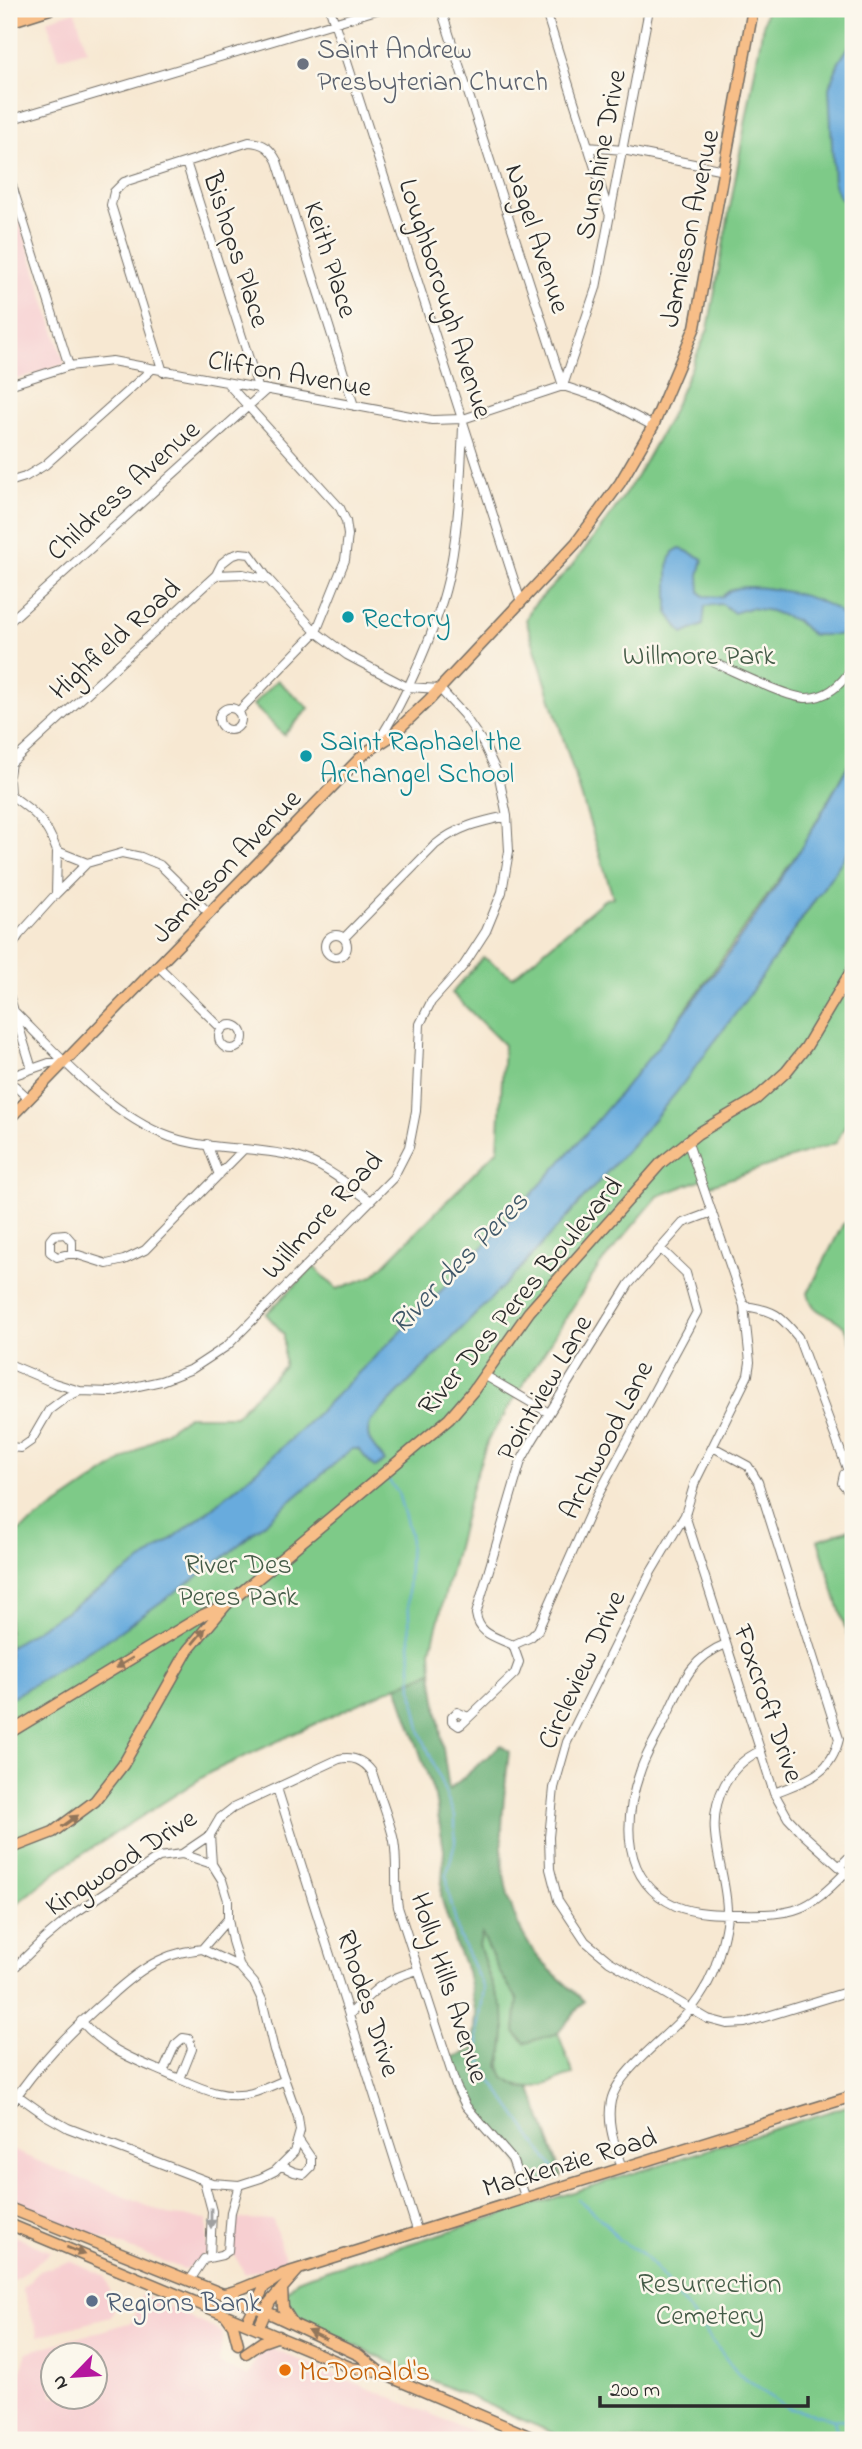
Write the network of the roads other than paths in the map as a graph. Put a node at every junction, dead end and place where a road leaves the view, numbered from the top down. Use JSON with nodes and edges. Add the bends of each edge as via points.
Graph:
{"nodes":[{"id":1,"x":50,"y":9,"type":"edge"},
{"id":2,"x":330,"y":9,"type":"edge"},
{"id":3,"x":380,"y":9,"type":"edge"},
{"id":4,"x":441,"y":9,"type":"edge"},
{"id":5,"x":545,"y":9,"type":"edge"},
{"id":6,"x":649,"y":9,"type":"edge"},
{"id":7,"x":753,"y":9,"type":"edge"},
{"id":8,"x":9,"y":22,"type":"edge"},
{"id":9,"x":334,"y":22,"type":"junction"},
{"id":10,"x":9,"y":120,"type":"edge"},
{"id":11,"x":588,"y":147,"type":"junction"},
{"id":12,"x":623,"y":150,"type":"junction"},
{"id":13,"x":186,"y":162,"type":"junction"},
{"id":14,"x":724,"y":170,"type":"junction"},
{"id":15,"x":9,"y":176,"type":"edge"},
{"id":16,"x":611,"y":220,"type":"junction"},
{"id":17,"x":69,"y":366,"type":"junction"},
{"id":18,"x":151,"y":370,"type":"junction"},
{"id":19,"x":163,"y":372,"type":"junction"},
{"id":20,"x":228,"y":384,"type":"junction"},
{"id":21,"x":9,"y":385,"type":"edge"},
{"id":22,"x":563,"y":386,"type":"junction"},
{"id":23,"x":262,"y":390,"type":"junction"},
{"id":24,"x":248,"y":406,"type":"junction"},
{"id":25,"x":354,"y":406,"type":"junction"},
{"id":26,"x":463,"y":419,"type":"junction"},
{"id":27,"x":653,"y":426,"type":"junction"},
{"id":28,"x":9,"y":482,"type":"edge"},
{"id":29,"x":216,"y":576,"type":"junction"},
{"id":30,"x":269,"y":580,"type":"junction"},
{"id":31,"x":521,"y":602,"type":"junction"},
{"id":32,"x":9,"y":622,"type":"edge"},
{"id":33,"x":316,"y":632,"type":"junction"},
{"id":34,"x":715,"y":663,"type":"dead end"},
{"id":35,"x":853,"y":666,"type":"edge"},
{"id":36,"x":407,"y":687,"type":"junction"},
{"id":37,"x":440,"y":689,"type":"junction"},
{"id":38,"x":237,"y":712,"type":"dead end"},
{"id":39,"x":376,"y":745,"type":"junction"},
{"id":40,"x":10,"y":763,"type":"edge"},
{"id":41,"x":9,"y":775,"type":"edge"},
{"id":42,"x":9,"y":782,"type":"edge"},
{"id":43,"x":10,"y":795,"type":"edge"},
{"id":44,"x":507,"y":816,"type":"junction"},
{"id":45,"x":57,"y":851,"type":"junction"},
{"id":46,"x":87,"y":863,"type":"junction"},
{"id":47,"x":57,"y":894,"type":"junction"},
{"id":48,"x":209,"y":914,"type":"junction"},
{"id":49,"x":344,"y":938,"type":"dead end"},
{"id":50,"x":9,"y":951,"type":"edge"},
{"id":51,"x":159,"y":967,"type":"junction"},
{"id":52,"x":853,"y":968,"type":"edge"},
{"id":53,"x":9,"y":995,"type":"edge"},
{"id":54,"x":14,"y":1011,"type":"junction"},
{"id":55,"x":222,"y":1029,"type":"dead end"},
{"id":56,"x":65,"y":1061,"type":"junction"},
{"id":57,"x":32,"y":1069,"type":"junction"},
{"id":58,"x":9,"y":1077,"type":"edge"},
{"id":59,"x":9,"y":1086,"type":"edge"},
{"id":60,"x":29,"y":1098,"type":"junction"},
{"id":61,"x":9,"y":1119,"type":"edge"},
{"id":62,"x":687,"y":1140,"type":"junction"},
{"id":63,"x":207,"y":1144,"type":"junction"},
{"id":64,"x":243,"y":1150,"type":"junction"},
{"id":65,"x":219,"y":1175,"type":"junction"},
{"id":66,"x":370,"y":1201,"type":"junction"},
{"id":67,"x":712,"y":1213,"type":"junction"},
{"id":68,"x":661,"y":1249,"type":"junction"},
{"id":69,"x":72,"y":1254,"type":"dead end"},
{"id":70,"x":744,"y":1307,"type":"junction"},
{"id":71,"x":9,"y":1364,"type":"edge"},
{"id":72,"x":484,"y":1375,"type":"junction"},
{"id":73,"x":80,"y":1391,"type":"junction"},
{"id":74,"x":549,"y":1413,"type":"junction"},
{"id":75,"x":9,"y":1447,"type":"edge"},
{"id":76,"x":713,"y":1447,"type":"junction"},
{"id":77,"x":850,"y":1471,"type":"edge"},
{"id":78,"x":853,"y":1489,"type":"edge"},
{"id":79,"x":685,"y":1515,"type":"junction"},
{"id":80,"x":226,"y":1605,"type":"junction"},
{"id":81,"x":726,"y":1644,"type":"junction"},
{"id":82,"x":513,"y":1645,"type":"junction"},
{"id":83,"x":468,"y":1717,"type":"dead end"},
{"id":84,"x":9,"y":1733,"type":"edge"},
{"id":85,"x":760,"y":1751,"type":"junction"},
{"id":86,"x":372,"y":1772,"type":"joint"},
{"id":87,"x":277,"y":1788,"type":"junction"},
{"id":88,"x":774,"y":1793,"type":"junction"},
{"id":89,"x":210,"y":1835,"type":"junction"},
{"id":90,"x":9,"y":1849,"type":"edge"},
{"id":91,"x":853,"y":1853,"type":"edge"},
{"id":92,"x":182,"y":1854,"type":"junction"},
{"id":93,"x":212,"y":1864,"type":"junction"},
{"id":94,"x":849,"y":1875,"type":"edge"},
{"id":95,"x":727,"y":1914,"type":"junction"},
{"id":96,"x":228,"y":1919,"type":"junction"},
{"id":97,"x":202,"y":1949,"type":"junction"},
{"id":98,"x":240,"y":1966,"type":"junction"},
{"id":99,"x":418,"y":1970,"type":"junction"},
{"id":100,"x":9,"y":1973,"type":"edge"},
{"id":101,"x":853,"y":1990,"type":"edge"},
{"id":102,"x":691,"y":2010,"type":"junction"},
{"id":103,"x":351,"y":2014,"type":"junction"},
{"id":104,"x":81,"y":2021,"type":"junction"},
{"id":105,"x":163,"y":2072,"type":"junction"},
{"id":106,"x":180,"y":2078,"type":"junction"},
{"id":107,"x":283,"y":2081,"type":"junction"},
{"id":108,"x":17,"y":2095,"type":"junction"},
{"id":109,"x":853,"y":2096,"type":"edge"},
{"id":110,"x":9,"y":2107,"type":"edge"},
{"id":111,"x":298,"y":2139,"type":"junction"},
{"id":112,"x":282,"y":2166,"type":"junction"},
{"id":113,"x":622,"y":2169,"type":"junction"},
{"id":114,"x":204,"y":2181,"type":"junction"},
{"id":115,"x":239,"y":2185,"type":"junction"},
{"id":116,"x":526,"y":2199,"type":"junction"},
{"id":117,"x":9,"y":2208,"type":"edge"},
{"id":118,"x":10,"y":2224,"type":"edge"},
{"id":119,"x":418,"y":2233,"type":"junction"},
{"id":120,"x":210,"y":2257,"type":"junction"},
{"id":121,"x":299,"y":2269,"type":"junction"},
{"id":122,"x":283,"y":2274,"type":"junction"},
{"id":123,"x":190,"y":2280,"type":"junction"},
{"id":124,"x":282,"y":2288,"type":"junction"},
{"id":125,"x":224,"y":2294,"type":"junction"},
{"id":126,"x":253,"y":2307,"type":"junction"},
{"id":127,"x":265,"y":2311,"type":"junction"},
{"id":128,"x":223,"y":2312,"type":"junction"},
{"id":129,"x":247,"y":2322,"type":"junction"},
{"id":130,"x":293,"y":2324,"type":"junction"},
{"id":131,"x":259,"y":2327,"type":"junction"},
{"id":132,"x":279,"y":2336,"type":"junction"},
{"id":133,"x":381,"y":2373,"type":"junction"},
{"id":134,"x":538,"y":2440,"type":"edge"}],
"edges":[{"from":1,"to":8,"type":"main road"},
{"from":2,"to":9,"type":"street","name":"Loughborough Avenue"},
{"from":3,"to":9,"type":"street"},
{"from":4,"to":22,"type":"street","name":"Nagel Avenue"},
{"from":5,"to":11,"type":"street"},
{"from":6,"to":12,"type":"street","name":"Sunshine Drive"},
{"from":7,"to":14,"type":"main road","name":"Jamieson Avenue"},
{"from":9,"to":10,"type":"street"},
{"from":9,"to":26,"type":"street","name":"Loughborough Avenue"},
{"from":11,"to":12,"type":"street"},
{"from":11,"to":16,"type":"street"},
{"from":12,"to":14,"type":"street"},
{"from":12,"to":16,"type":"street","name":"Sunshine Drive"},
{"from":13,"to":19,"type":"street","via":[[124,182],[114,192],[111,205]]},
{"from":13,"to":23,"type":"street","name":"Bishops Place"},
{"from":13,"to":25,"type":"street","name":"Keith Place","via":[[249,142],[270,149]]},
{"from":14,"to":27,"type":"main road","name":"Jamieson Avenue","via":[[695,327]]},
{"from":15,"to":17,"type":"street"},
{"from":16,"to":22,"type":"street","name":"Sunshine Drive","via":[[596,288]]},
{"from":17,"to":18,"type":"street","name":"Clifton Avenue","via":[[112,361]]},
{"from":17,"to":21,"type":"street","name":"Clifton Avenue"},
{"from":18,"to":19,"type":"street","name":"Clifton Avenue"},
{"from":18,"to":28,"type":"street","via":[[45,465]]},
{"from":19,"to":20,"type":"street","name":"Clifton Avenue"},
{"from":20,"to":23,"type":"street","name":"Clifton Avenue"},
{"from":20,"to":24,"type":"street"},
{"from":22,"to":26,"type":"street","name":"Clifton Avenue"},
{"from":22,"to":27,"type":"street","via":[[603,399]]},
{"from":23,"to":24,"type":"street","name":"Childress Avenue"},
{"from":23,"to":25,"type":"street","name":"Clifton Avenue"},
{"from":24,"to":32,"type":"street","name":"Childress Avenue"},
{"from":24,"to":33,"type":"street","via":[[340,508],[346,521],[345,560]]},
{"from":25,"to":26,"type":"street","name":"Clifton Avenue","via":[[432,420]]},
{"from":26,"to":31,"type":"street","name":"Loughborough Avenue"},
{"from":26,"to":36,"type":"street","via":[[450,571]]},
{"from":27,"to":31,"type":"main road","name":"Jamieson Avenue","via":[[620,483],[576,543]]},
{"from":29,"to":30,"type":"street","name":"Highfield Road","via":[[243,574]]},
{"from":29,"to":30,"type":"street","name":"Highfield Road","via":[[222,563],[240,553],[250,554]]},
{"from":29,"to":40,"type":"street","name":"Highfield Road"},
{"from":30,"to":33,"type":"street","name":"Highfield Road"},
{"from":31,"to":37,"type":"main road","name":"Jamieson Avenue"},
{"from":33,"to":36,"type":"street","name":"Highfield Road"},
{"from":33,"to":38,"type":"street"},
{"from":34,"to":35,"type":"street","via":[[805,698],[833,690]]},
{"from":36,"to":37,"type":"street","name":"Highfield Road"},
{"from":36,"to":39,"type":"street"},
{"from":37,"to":39,"type":"main road","name":"Jamieson Avenue"},
{"from":37,"to":44,"type":"street","name":"Willmore Road","via":[[484,743],[499,778]]},
{"from":39,"to":48,"type":"main road","name":"Jamieson Avenue"},
{"from":40,"to":41,"type":"street","name":"Highfield Road"},
{"from":42,"to":43,"type":"street"},
{"from":43,"to":45,"type":"street","via":[[41,819]]},
{"from":44,"to":49,"type":"street","via":[[448,834]]},
{"from":44,"to":66,"type":"street","name":"Willmore Road","via":[[509,851],[502,892],[486,931],[431,1002],[420,1024],[416,1111],[408,1147],[393,1178]]},
{"from":45,"to":46,"type":"street"},
{"from":45,"to":47,"type":"street"},
{"from":46,"to":47,"type":"street"},
{"from":46,"to":48,"type":"street","via":[[122,853],[141,856],[160,865]]},
{"from":47,"to":50,"type":"street"},
{"from":48,"to":51,"type":"main road","name":"Jamieson Avenue"},
{"from":51,"to":55,"type":"street"},
{"from":51,"to":56,"type":"main road","name":"Jamieson Avenue"},
{"from":52,"to":62,"type":"main road","name":"River Des Peres Boulevard","via":[[786,1072],[756,1099]]},
{"from":53,"to":54,"type":"street"},
{"from":54,"to":56,"type":"street"},
{"from":54,"to":57,"type":"street"},
{"from":56,"to":57,"type":"street"},
{"from":56,"to":60,"type":"main road","name":"Jamieson Avenue"},
{"from":56,"to":63,"type":"street","via":[[141,1125]]},
{"from":57,"to":58,"type":"street"},
{"from":59,"to":60,"type":"street"},
{"from":60,"to":61,"type":"main road","name":"Jamieson Avenue"},
{"from":62,"to":67,"type":"street"},
{"from":62,"to":72,"type":"main road","name":"River Des Peres Boulevard","via":[[654,1170],[537,1302]]},
{"from":63,"to":64,"type":"street"},
{"from":63,"to":65,"type":"street"},
{"from":64,"to":65,"type":"street"},
{"from":64,"to":66,"type":"street","via":[[297,1157],[334,1174]]},
{"from":65,"to":69,"type":"street","via":[[145,1250],[107,1264]]},
{"from":66,"to":73,"type":"street","name":"Willmore Road","via":[[227,1346],[161,1381],[111,1392]]},
{"from":67,"to":68,"type":"street","name":"Pointview Lane","via":[[683,1223]]},
{"from":67,"to":70,"type":"street"},
{"from":68,"to":74,"type":"street","name":"Pointview Lane","via":[[629,1284]]},
{"from":68,"to":82,"type":"street","name":"Archwood Lane","via":[[686,1273],[697,1312],[597,1497],[538,1630]]},
{"from":70,"to":76,"type":"street","name":"Circleview Drive","via":[[748,1375]]},
{"from":70,"to":77,"type":"street","via":[[768,1309],[799,1337]]},
{"from":71,"to":73,"type":"street","name":"Willmore Road"},
{"from":72,"to":74,"type":"street"},
{"from":72,"to":80,"type":"main road","name":"River Des Peres Boulevard","via":[[449,1419]]},
{"from":73,"to":75,"type":"street","via":[[50,1410],[31,1441],[21,1448]]},
{"from":74,"to":82,"type":"street","name":"Pointview Lane","via":[[521,1461],[476,1614],[483,1632]]},
{"from":76,"to":79,"type":"street","name":"Circleview Drive"},
{"from":76,"to":88,"type":"street","via":[[748,1466],[758,1482],[839,1739],[827,1768]]},
{"from":77,"to":78,"type":"street","via":[[842,1483]]},
{"from":79,"to":81,"type":"street","name":"Foxcroft Drive"},
{"from":79,"to":102,"type":"street","name":"Circleview Drive","via":[[651,1572],[567,1742],[554,1788],[549,1837],[550,1869],[558,1900],[585,1941]]},
{"from":80,"to":84,"type":"main road","name":"River Des Peres Boulevard","one_way":true},
{"from":90,"to":80,"type":"main road","name":"River Des Peres Boulevard","one_way":true,"via":[[52,1832],[104,1792],[188,1650]]},
{"from":81,"to":85,"type":"street","name":"Foxcroft Drive"},
{"from":81,"to":95,"type":"street","via":[[709,1651],[689,1671],[640,1770],[628,1831],[638,1870],[662,1898],[696,1912]]},
{"from":82,"to":83,"type":"street","via":[[519,1662],[515,1673]]},
{"from":85,"to":88,"type":"street","name":"Foxcroft Drive"},
{"from":85,"to":95,"type":"street","via":[[740,1762],[720,1795],[715,1833]]},
{"from":86,"to":87,"type":"street","name":"Kingwood Drive","via":[[366,1764],[348,1757]]},
{"from":86,"to":99,"type":"street","name":"Holly Hills Avenue","via":[[394,1840],[397,1899]]},
{"from":87,"to":89,"type":"street","name":"Kingwood Drive","via":[[233,1808]]},
{"from":87,"to":103,"type":"street","name":"Rhodes Drive"},
{"from":88,"to":94,"type":"street","name":"Foxcroft Drive","via":[[788,1818]]},
{"from":89,"to":92,"type":"street","name":"Kingwood Drive"},
{"from":89,"to":93,"type":"street"},
{"from":91,"to":94,"type":"street"},
{"from":92,"to":93,"type":"street"},
{"from":92,"to":100,"type":"street","name":"Kingwood Drive","via":[[159,1857],[75,1913]]},
{"from":93,"to":96,"type":"street","via":[[228,1900]]},
{"from":94,"to":95,"type":"street","via":[[794,1911]]},
{"from":95,"to":102,"type":"street","via":[[718,1958]]},
{"from":96,"to":97,"type":"street"},
{"from":96,"to":98,"type":"street"},
{"from":97,"to":98,"type":"street"},
{"from":97,"to":104,"type":"street","via":[[159,1960]]},
{"from":98,"to":107,"type":"street","via":[[262,2000]]},
{"from":99,"to":103,"type":"street","via":[[385,1981]]},
{"from":99,"to":116,"type":"street","name":"Holly Hills Avenue","via":[[456,2086],[466,2106],[512,2159]]},
{"from":101,"to":102,"type":"street","name":"Circleview Drive","via":[[745,2023],[717,2022]]},
{"from":102,"to":113,"type":"street","via":[[616,2088],[610,2119]]},
{"from":103,"to":119,"type":"street","name":"Rhodes Drive"},
{"from":104,"to":105,"type":"street","via":[[113,2050]]},
{"from":104,"to":108,"type":"street"},
{"from":105,"to":106,"type":"street"},
{"from":105,"to":106,"type":"street","via":[[179,2040],[189,2039],[192,2049]]},
{"from":106,"to":107,"type":"street","via":[[229,2095],[250,2094]]},
{"from":107,"to":111,"type":"street","via":[[298,2117]]},
{"from":108,"to":110,"type":"street"},
{"from":108,"to":114,"type":"street","via":[[68,2128]]},
{"from":109,"to":113,"type":"main road","name":"Mackenzie Road"},
{"from":111,"to":112,"type":"street"},
{"from":111,"to":112,"type":"street","via":[[312,2167],[300,2174]]},
{"from":112,"to":115,"type":"street"},
{"from":113,"to":116,"type":"main road","name":"Mackenzie Road"},
{"from":114,"to":115,"type":"street"},
{"from":114,"to":120,"type":"street","one_way":true,"via":[[212,2211]]},
{"from":115,"to":120,"type":"street","via":[[230,2212],[228,2251]]},
{"from":116,"to":119,"type":"main road","name":"Mackenzie Road"},
{"from":117,"to":123,"type":"main road"},
{"from":118,"to":128,"type":"main road","one_way":true},
{"from":119,"to":121,"type":"main road","name":"Mackenzie Road"},
{"from":120,"to":123,"type":"street"},
{"from":121,"to":122,"type":"main road","name":"Mackenzie Road"},
{"from":121,"to":124,"type":"main road"},
{"from":122,"to":125,"type":"main road"},
{"from":122,"to":126,"type":"main road","name":"Mackenzie Road","via":[[264,2287]]},
{"from":123,"to":125,"type":"main road"},
{"from":124,"to":127,"type":"main road"},
{"from":124,"to":130,"type":"main road","via":[[283,2308]]},
{"from":125,"to":126,"type":"main road"},
{"from":126,"to":127,"type":"main road"},
{"from":126,"to":129,"type":"main road","name":"Mackenzie Road"},
{"from":127,"to":130,"type":"main road"},
{"from":127,"to":131,"type":"main road"},
{"from":128,"to":129,"type":"main road"},
{"from":128,"to":132,"type":"main road","via":[[242,2349]]},
{"from":129,"to":131,"type":"main road"},
{"from":133,"to":130,"type":"main road","one_way":true,"via":[[359,2355]]},
{"from":131,"to":132,"type":"main road"},
{"from":132,"to":133,"type":"main road","via":[[352,2368]]},
{"from":133,"to":134,"type":"main road"}]}
